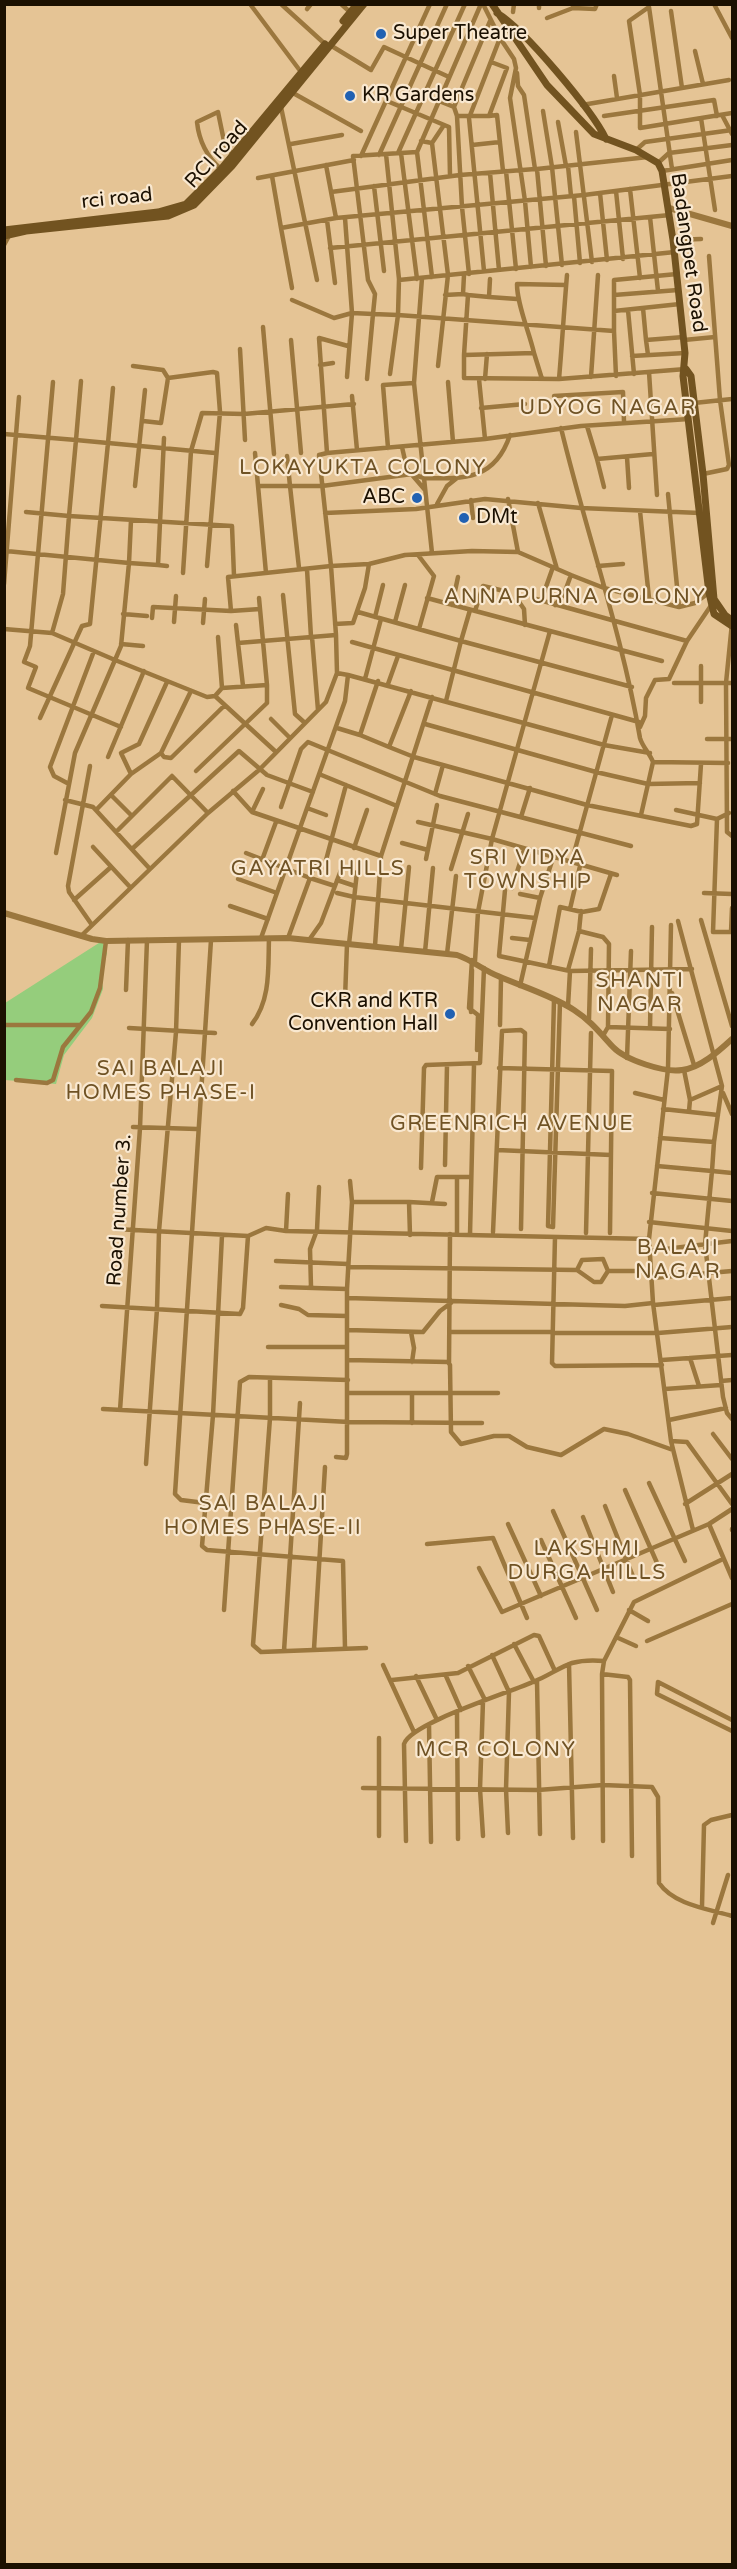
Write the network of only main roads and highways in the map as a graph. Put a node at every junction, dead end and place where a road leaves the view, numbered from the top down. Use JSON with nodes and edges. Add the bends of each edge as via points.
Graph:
{"nodes":[{"id":1,"x":357,"y":4,"type":"edge"},
{"id":2,"x":364,"y":4,"type":"edge"},
{"id":3,"x":492,"y":4,"type":"edge"},
{"id":4,"x":497,"y":13,"type":"junction"},
{"id":5,"x":327,"y":44,"type":"junction"},
{"id":6,"x":311,"y":65,"type":"junction"},
{"id":7,"x":606,"y":139,"type":"junction"},
{"id":8,"x":78,"y":223,"type":"junction"},
{"id":9,"x":6,"y":233,"type":"edge"},
{"id":10,"x":686,"y":369,"type":"junction"},
{"id":11,"x":701,"y":493,"type":"junction"},
{"id":12,"x":711,"y":592,"type":"junction"},
{"id":13,"x":732,"y":623,"type":"edge"}],
"edges":[{"from":1,"to":5,"type":"main road","name":"rci road"},
{"from":2,"to":5,"type":"main road"},
{"from":3,"to":4,"type":"main road","name":"Badangpet Road"},
{"from":4,"to":7,"type":"main road","name":"Badangpet Road","via":[[517,28],[558,73]]},
{"from":4,"to":7,"type":"main road","name":"Badangpet Road","via":[[547,85],[594,134]]},
{"from":5,"to":6,"type":"main road","name":"rci road"},
{"from":6,"to":8,"type":"main road","name":"rci road","via":[[198,194],[178,207],[158,212]]},
{"from":6,"to":8,"type":"main road","name":"RCI road","via":[[293,93],[232,166],[194,205],[168,216]]},
{"from":7,"to":10,"type":"main road","name":"Badangpet Road","via":[[649,157],[662,171],[675,252]]},
{"from":8,"to":9,"type":"main road","name":"RCI road"},
{"from":10,"to":11,"type":"main road","name":"Badangpet Road","via":[[683,376]]},
{"from":10,"to":11,"type":"main road","name":"Badangpet Road","via":[[691,376],[703,474]]},
{"from":11,"to":12,"type":"main road","name":"Badangpet Road"},
{"from":11,"to":12,"type":"main road","name":"Badangpet Road","via":[[700,513]]},
{"from":12,"to":13,"type":"main road","name":"Badangpet Road","via":[[716,616]]}]}
